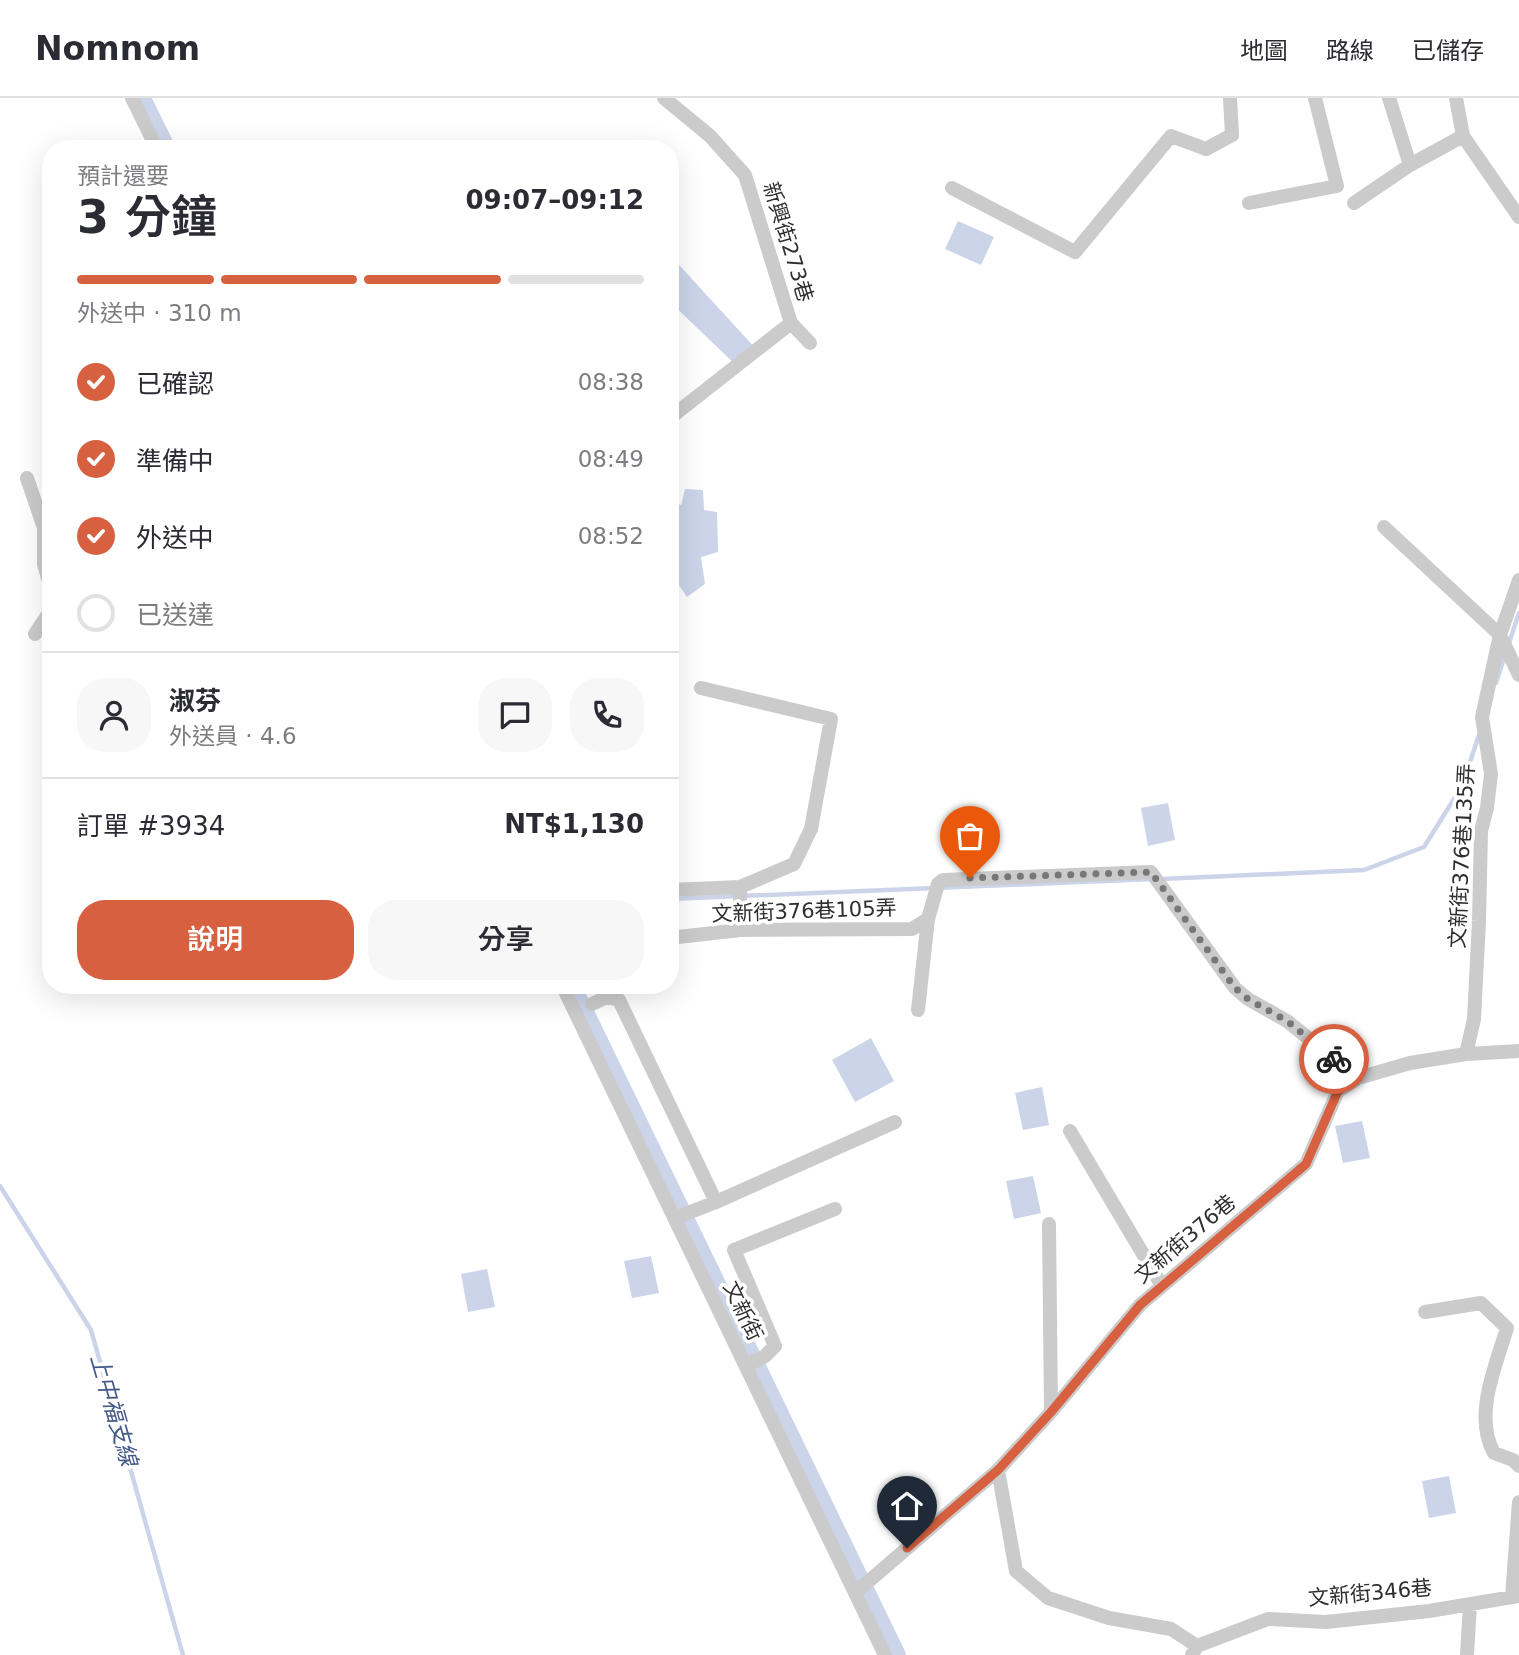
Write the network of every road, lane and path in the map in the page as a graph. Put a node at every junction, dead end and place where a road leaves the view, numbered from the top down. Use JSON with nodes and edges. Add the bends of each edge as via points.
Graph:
{"nodes":[{"id":1,"x":132,"y":98,"type":"edge"},
{"id":2,"x":664,"y":98,"type":"edge"},
{"id":3,"x":1230,"y":98,"type":"edge"},
{"id":4,"x":1315,"y":98,"type":"edge"},
{"id":5,"x":1389,"y":98,"type":"edge"},
{"id":6,"x":1455,"y":98,"type":"edge"},
{"id":7,"x":1463,"y":136,"type":"junction"},
{"id":8,"x":153,"y":140,"type":"edge"},
{"id":9,"x":1410,"y":164,"type":"junction"},
{"id":10,"x":952,"y":188,"type":"dead end"},
{"id":11,"x":1249,"y":203,"type":"dead end"},
{"id":12,"x":1354,"y":203,"type":"dead end"},
{"id":13,"x":1519,"y":216,"type":"edge"},
{"id":14,"x":791,"y":323,"type":"junction"},
{"id":15,"x":810,"y":343,"type":"dead end"},
{"id":16,"x":679,"y":411,"type":"edge"},
{"id":17,"x":27,"y":478,"type":"dead end"},
{"id":18,"x":42,"y":522,"type":"edge"},
{"id":19,"x":1384,"y":527,"type":"dead end"},
{"id":20,"x":1519,"y":580,"type":"edge"},
{"id":21,"x":42,"y":624,"type":"edge"},
{"id":22,"x":35,"y":634,"type":"dead end"},
{"id":23,"x":1505,"y":644,"type":"junction"},
{"id":24,"x":1519,"y":675,"type":"edge"},
{"id":25,"x":701,"y":688,"type":"dead end"},
{"id":26,"x":679,"y":890,"type":"edge"},
{"id":27,"x":740,"y":893,"type":"junction"},
{"id":28,"x":928,"y":919,"type":"junction"},
{"id":29,"x":740,"y":930,"type":"junction"},
{"id":30,"x":679,"y":937,"type":"edge"},
{"id":31,"x":567,"y":994,"type":"edge"},
{"id":32,"x":592,"y":1004,"type":"dead end"},
{"id":33,"x":918,"y":1010,"type":"dead end"},
{"id":34,"x":1519,"y":1051,"type":"edge"},
{"id":35,"x":1465,"y":1054,"type":"junction"},
{"id":36,"x":1358,"y":1078,"type":"junction"},
{"id":37,"x":895,"y":1122,"type":"dead end"},
{"id":38,"x":1070,"y":1131,"type":"dead end"},
{"id":39,"x":716,"y":1202,"type":"junction"},
{"id":40,"x":835,"y":1209,"type":"dead end"},
{"id":41,"x":684,"y":1215,"type":"junction"},
{"id":42,"x":1049,"y":1224,"type":"dead end"},
{"id":43,"x":1162,"y":1286,"type":"junction"},
{"id":44,"x":1425,"y":1312,"type":"dead end"},
{"id":45,"x":748,"y":1365,"type":"junction"},
{"id":46,"x":1051,"y":1412,"type":"junction"},
{"id":47,"x":1519,"y":1466,"type":"edge"},
{"id":48,"x":998,"y":1470,"type":"junction"},
{"id":49,"x":1519,"y":1502,"type":"edge"},
{"id":50,"x":856,"y":1592,"type":"junction"},
{"id":51,"x":1515,"y":1596,"type":"edge"},
{"id":52,"x":1470,"y":1604,"type":"junction"},
{"id":53,"x":1194,"y":1651,"type":"edge"},
{"id":54,"x":885,"y":1655,"type":"edge"},
{"id":55,"x":1467,"y":1655,"type":"edge"}],
"edges":[{"from":1,"to":8,"type":"street"},
{"from":2,"to":14,"type":"street","name":"新興街273巷","via":[[745,175]]},
{"from":3,"to":10,"type":"street","via":[[1232,135],[1206,149],[1171,136],[1075,252]]},
{"from":4,"to":11,"type":"street","via":[[1337,186]]},
{"from":5,"to":9,"type":"street"},
{"from":6,"to":7,"type":"street"},
{"from":7,"to":9,"type":"street"},
{"from":7,"to":13,"type":"street"},
{"from":9,"to":12,"type":"street"},
{"from":14,"to":15,"type":"street","name":"新興街273巷"},
{"from":14,"to":16,"type":"street"},
{"from":17,"to":18,"type":"street"},
{"from":19,"to":23,"type":"street"},
{"from":20,"to":23,"type":"street","name":"文新街376巷135弄"},
{"from":21,"to":22,"type":"street"},
{"from":23,"to":24,"type":"street"},
{"from":23,"to":35,"type":"street","name":"文新街376巷135弄","via":[[1483,724],[1491,774],[1481,831],[1474,1019]]},
{"from":25,"to":27,"type":"street","via":[[831,719],[811,829],[794,864]]},
{"from":26,"to":27,"type":"street"},
{"from":27,"to":29,"type":"street"},
{"from":28,"to":29,"type":"street","name":"文新街376巷105弄","via":[[912,929]]},
{"from":28,"to":33,"type":"street"},
{"from":28,"to":36,"type":"street","name":"文新街376巷105弄","via":[[943,880],[1156,879],[1235,988],[1287,1021]]},
{"from":29,"to":30,"type":"street","name":"文新街376巷105弄"},
{"from":31,"to":41,"type":"street","name":"文新街"},
{"from":32,"to":39,"type":"street","via":[[607,997],[620,1000]]},
{"from":34,"to":35,"type":"street","name":"文新街376巷"},
{"from":35,"to":36,"type":"street","name":"文新街376巷"},
{"from":36,"to":43,"type":"street","name":"文新街376巷","via":[[1338,1091],[1306,1164]]},
{"from":37,"to":39,"type":"street"},
{"from":38,"to":43,"type":"street"},
{"from":39,"to":41,"type":"street"},
{"from":40,"to":45,"type":"street","via":[[734,1250],[775,1346]]},
{"from":41,"to":45,"type":"street","name":"文新街"},
{"from":42,"to":46,"type":"street"},
{"from":43,"to":46,"type":"street","name":"文新街376巷","via":[[1140,1305]]},
{"from":44,"to":47,"type":"street","via":[[1481,1303],[1507,1328],[1485,1400],[1489,1444],[1494,1453]]},
{"from":45,"to":50,"type":"street","name":"文新街"},
{"from":46,"to":48,"type":"street","name":"文新街376巷"},
{"from":48,"to":50,"type":"street","name":"文新街376巷"},
{"from":48,"to":53,"type":"street","via":[[1016,1571],[1048,1598],[1109,1618],[1171,1629]]},
{"from":49,"to":51,"type":"street"},
{"from":50,"to":54,"type":"street","name":"文新街"},
{"from":51,"to":52,"type":"street","name":"文新街346巷"},
{"from":52,"to":53,"type":"street","name":"文新街346巷","via":[[1326,1622],[1268,1619]]},
{"from":52,"to":55,"type":"street"}]}
